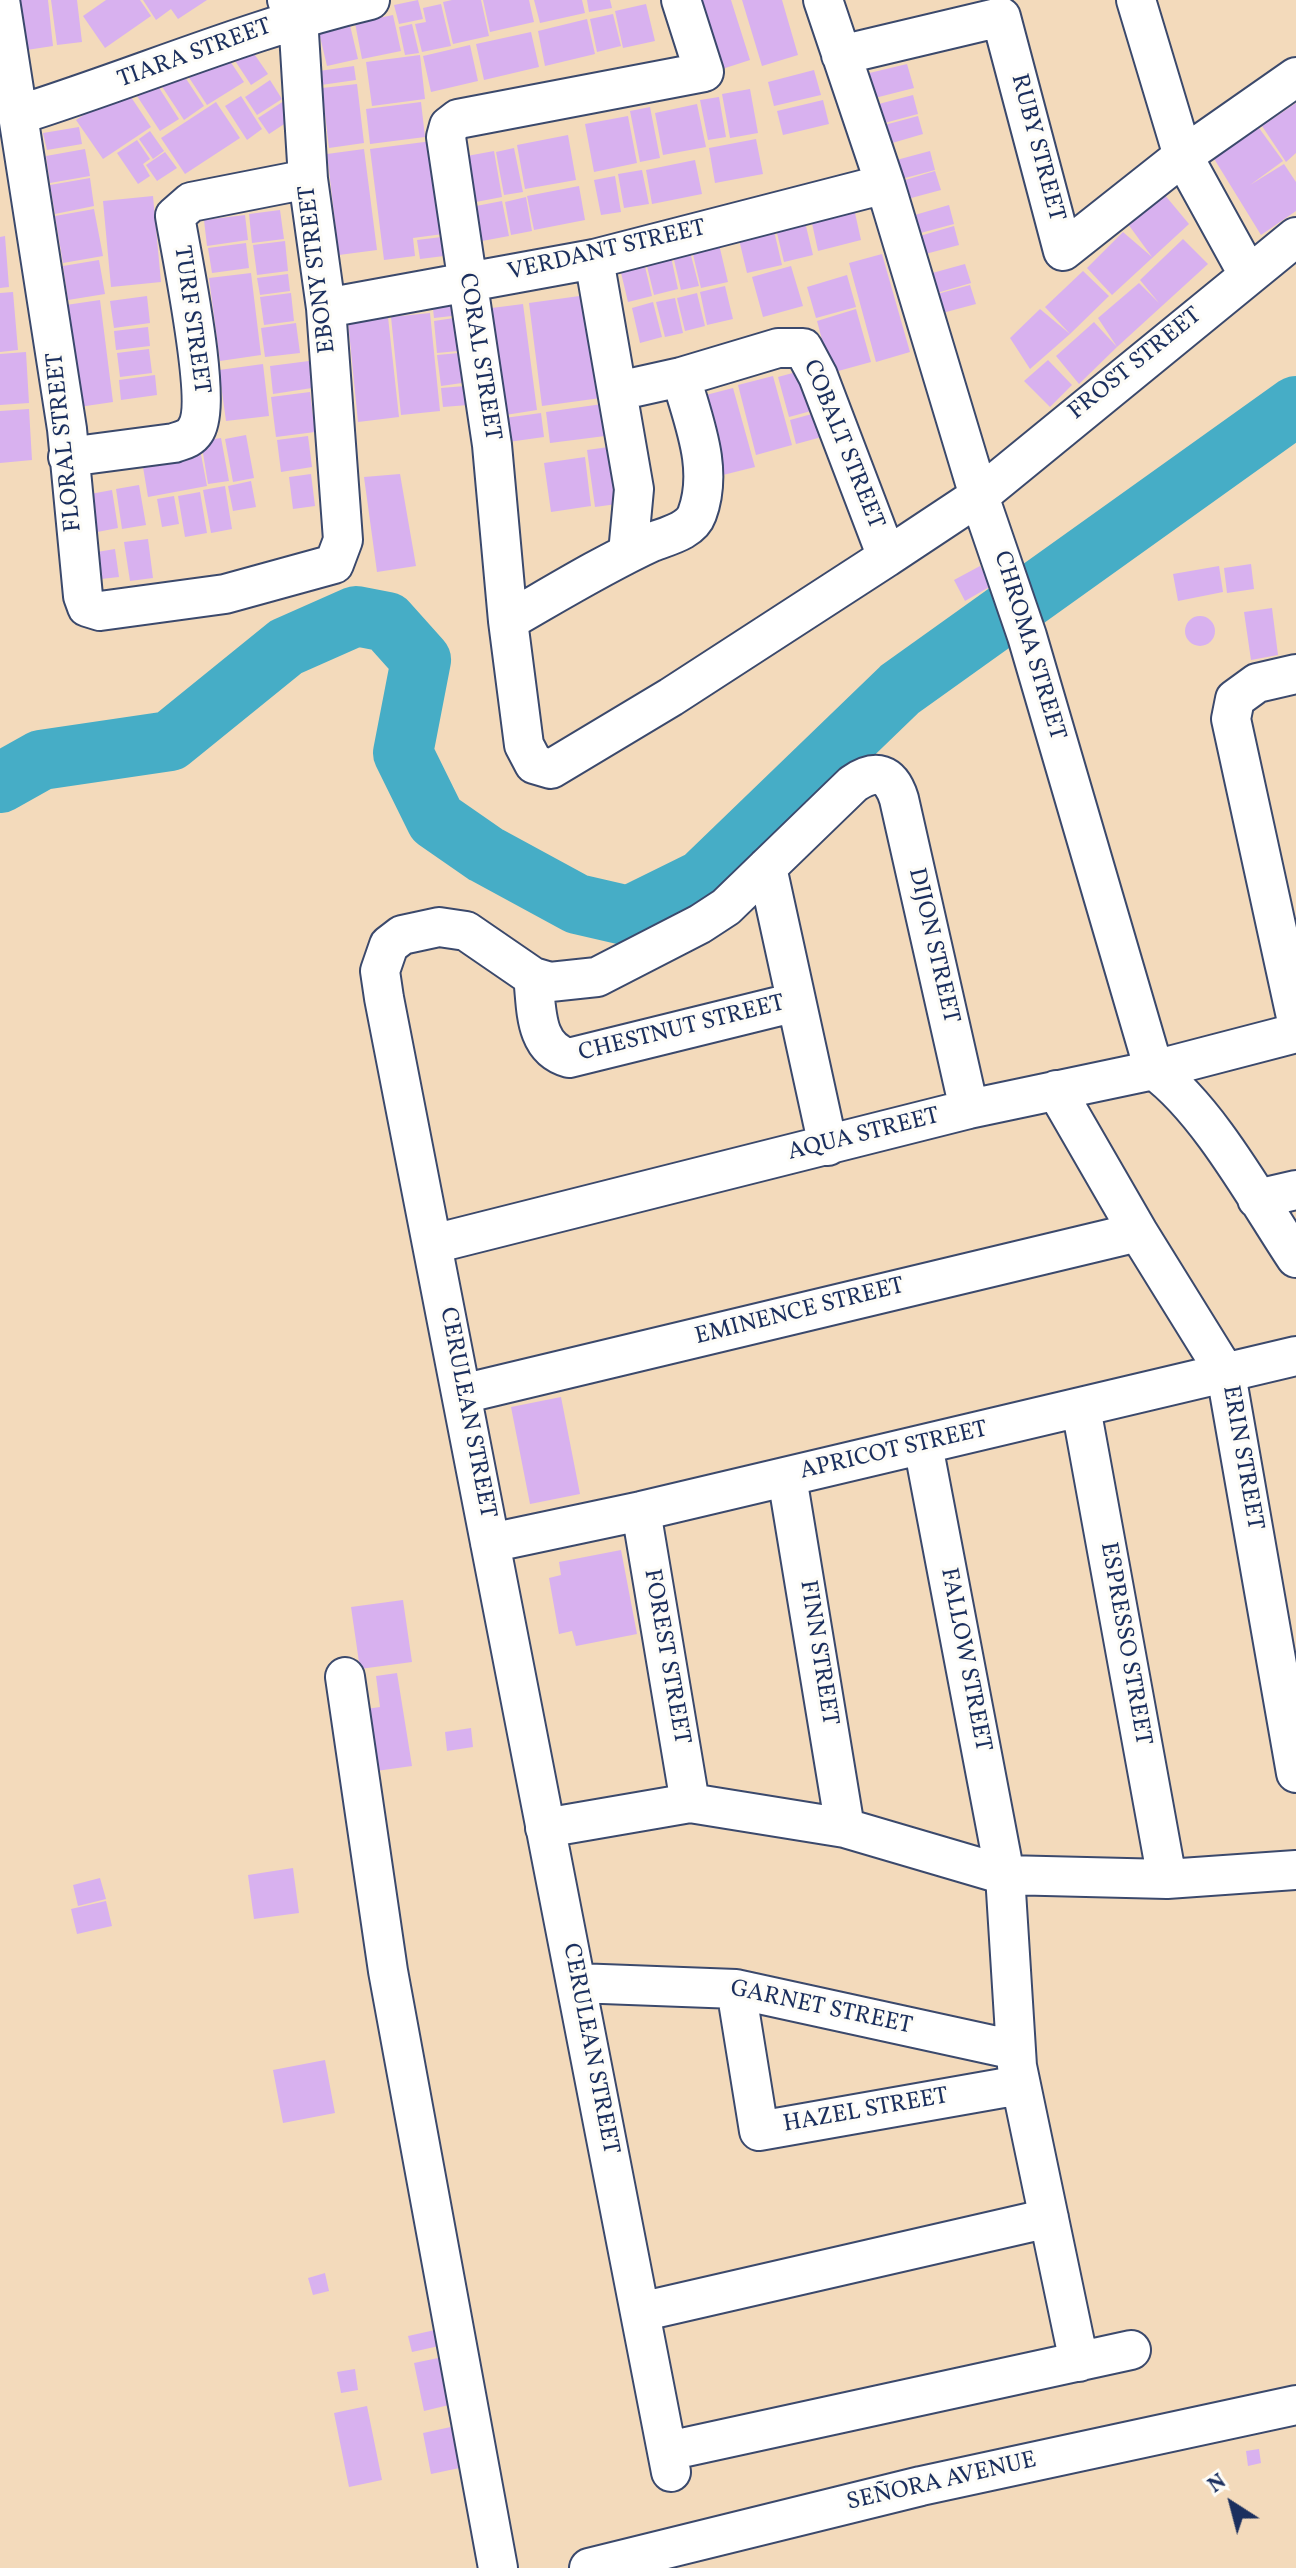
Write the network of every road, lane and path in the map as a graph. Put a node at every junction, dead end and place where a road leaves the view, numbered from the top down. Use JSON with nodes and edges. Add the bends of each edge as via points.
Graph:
{"nodes":[{"id":1,"x":0,"y":0,"type":"edge"},
{"id":2,"x":370,"y":0,"type":"edge"},
{"id":3,"x":681,"y":0,"type":"edge"},
{"id":4,"x":823,"y":0,"type":"edge"},
{"id":5,"x":1136,"y":0,"type":"edge"},
{"id":6,"x":292,"y":8,"type":"edge"},
{"id":7,"x":841,"y":55,"type":"junction"},
{"id":8,"x":1296,"y":77,"type":"edge"},
{"id":9,"x":21,"y":114,"type":"junction"},
{"id":10,"x":1183,"y":156,"type":"junction"},
{"id":11,"x":308,"y":179,"type":"junction"},
{"id":12,"x":885,"y":184,"type":"junction"},
{"id":13,"x":1296,"y":237,"type":"edge"},
{"id":14,"x":594,"y":259,"type":"junction"},
{"id":15,"x":1248,"y":274,"type":"junction"},
{"id":16,"x":466,"y":282,"type":"junction"},
{"id":17,"x":326,"y":308,"type":"junction"},
{"id":18,"x":681,"y":377,"type":"junction"},
{"id":19,"x":618,"y":391,"type":"junction"},
{"id":20,"x":68,"y":457,"type":"junction"},
{"id":21,"x":979,"y":496,"type":"junction"},
{"id":22,"x":343,"y":540,"type":"joint"},
{"id":23,"x":628,"y":553,"type":"junction"},
{"id":24,"x":887,"y":557,"type":"junction"},
{"id":25,"x":508,"y":621,"type":"junction"},
{"id":26,"x":1296,"y":674,"type":"edge"},
{"id":27,"x":894,"y":783,"type":"joint"},
{"id":28,"x":767,"y":867,"type":"junction"},
{"id":29,"x":533,"y":977,"type":"junction"},
{"id":30,"x":796,"y":1002,"type":"junction"},
{"id":31,"x":1296,"y":1017,"type":"edge"},
{"id":32,"x":1296,"y":1033,"type":"edge"},
{"id":33,"x":1154,"y":1070,"type":"junction"},
{"id":34,"x":1056,"y":1090,"type":"junction"},
{"id":35,"x":969,"y":1109,"type":"junction"},
{"id":36,"x":828,"y":1146,"type":"junction"},
{"id":37,"x":1296,"y":1190,"type":"edge"},
{"id":38,"x":1257,"y":1199,"type":"junction"},
{"id":39,"x":1138,"y":1232,"type":"junction"},
{"id":40,"x":433,"y":1244,"type":"junction"},
{"id":41,"x":1296,"y":1258,"type":"edge"},
{"id":42,"x":1296,"y":1356,"type":"edge"},
{"id":43,"x":1226,"y":1374,"type":"junction"},
{"id":44,"x":462,"y":1394,"type":"junction"},
{"id":45,"x":1081,"y":1408,"type":"junction"},
{"id":46,"x":923,"y":1445,"type":"junction"},
{"id":47,"x":787,"y":1477,"type":"junction"},
{"id":48,"x":641,"y":1511,"type":"junction"},
{"id":49,"x":490,"y":1543,"type":"junction"},
{"id":50,"x":345,"y":1677,"type":"dead end"},
{"id":51,"x":1296,"y":1773,"type":"edge"},
{"id":52,"x":690,"y":1803,"type":"junction"},
{"id":53,"x":545,"y":1828,"type":"junction"},
{"id":54,"x":845,"y":1828,"type":"junction"},
{"id":55,"x":1296,"y":1870,"type":"edge"},
{"id":56,"x":1005,"y":1875,"type":"junction"},
{"id":57,"x":1167,"y":1879,"type":"junction"},
{"id":58,"x":576,"y":1983,"type":"junction"},
{"id":59,"x":736,"y":1989,"type":"junction"},
{"id":60,"x":1018,"y":2067,"type":"junction"},
{"id":61,"x":1049,"y":2218,"type":"junction"},
{"id":62,"x":640,"y":2312,"type":"junction"},
{"id":63,"x":1131,"y":2350,"type":"dead end"},
{"id":64,"x":1079,"y":2362,"type":"junction"},
{"id":65,"x":1296,"y":2405,"type":"edge"},
{"id":66,"x":498,"y":2568,"type":"edge"},
{"id":67,"x":589,"y":2568,"type":"edge"}],
"edges":[{"from":1,"to":9,"type":"street","name":"FLORAL STREET"},
{"from":2,"to":6,"type":"street","name":"TIARA STREET"},
{"from":3,"to":16,"type":"street","name":"CORAL STREET","via":[[704,72],[458,119],[449,126],[446,137]]},
{"from":4,"to":7,"type":"street","name":"CHROMA STREET"},
{"from":5,"to":10,"type":"street"},
{"from":6,"to":9,"type":"street","name":"TIARA STREET","via":[[127,81]]},
{"from":6,"to":11,"type":"street","name":"EBONY STREET"},
{"from":7,"to":10,"type":"street","name":"RUBY STREET","via":[[1001,17],[1063,251]]},
{"from":7,"to":12,"type":"street","name":"CHROMA STREET"},
{"from":8,"to":10,"type":"street","name":"RUBY STREET"},
{"from":9,"to":20,"type":"street","name":"FLORAL STREET"},
{"from":10,"to":15,"type":"street"},
{"from":11,"to":17,"type":"street","name":"EBONY STREET"},
{"from":11,"to":20,"type":"street","name":"TURF STREET","via":[[191,202],[175,216],[202,391],[197,430],[174,443]]},
{"from":12,"to":14,"type":"street","name":"VERDANT STREET"},
{"from":12,"to":21,"type":"street","name":"CHROMA STREET"},
{"from":13,"to":15,"type":"street","name":"FROST STREET"},
{"from":14,"to":16,"type":"street","name":"VERDANT STREET"},
{"from":14,"to":19,"type":"street"},
{"from":15,"to":21,"type":"street","name":"FROST STREET"},
{"from":16,"to":17,"type":"street","name":"VERDANT STREET"},
{"from":16,"to":25,"type":"street","name":"CORAL STREET","via":[[492,445]]},
{"from":17,"to":22,"type":"street","name":"EBONY STREET"},
{"from":18,"to":19,"type":"street","name":"COBALT STREET"},
{"from":18,"to":23,"type":"street","via":[[703,457],[705,484],[696,517],[679,532]]},
{"from":18,"to":24,"type":"street","name":"COBALT STREET","via":[[778,348],[803,348]]},
{"from":19,"to":23,"type":"street","via":[[634,489]]},
{"from":20,"to":22,"type":"street","name":"FLORAL STREET","via":[[83,596],[87,607],[100,611],[225,594],[334,564]]},
{"from":21,"to":24,"type":"street","name":"COBALT STREET"},
{"from":21,"to":33,"type":"street","name":"CHROMA STREET","via":[[1027,636]]},
{"from":23,"to":25,"type":"street"},
{"from":24,"to":25,"type":"street","name":"CORAL STREET","via":[[551,769],[534,764],[524,745]]},
{"from":26,"to":31,"type":"street","via":[[1257,683],[1235,699],[1231,719]]},
{"from":27,"to":28,"type":"street","name":"CERULEAN STREET","via":[[876,773],[862,778]]},
{"from":27,"to":35,"type":"street","name":"DIJON STREET"},
{"from":28,"to":29,"type":"street","name":"CERULEAN STREET","via":[[726,907],[619,967],[572,982]]},
{"from":28,"to":30,"type":"street"},
{"from":29,"to":30,"type":"street","name":"CHESTNUT STREET","via":[[546,1044],[554,1054],[569,1058]]},
{"from":29,"to":40,"type":"street","name":"CERULEAN STREET","via":[[451,926],[402,935],[382,956],[384,998]]},
{"from":30,"to":36,"type":"street"},
{"from":32,"to":33,"type":"street","name":"AQUA STREET"},
{"from":33,"to":34,"type":"street","name":"AQUA STREET"},
{"from":33,"to":38,"type":"street","via":[[1187,1101]]},
{"from":34,"to":35,"type":"street","name":"AQUA STREET"},
{"from":34,"to":39,"type":"street","name":"ERIN STREET"},
{"from":35,"to":36,"type":"street","name":"AQUA STREET"},
{"from":36,"to":40,"type":"street","name":"AQUA STREET"},
{"from":37,"to":38,"type":"street"},
{"from":38,"to":41,"type":"street"},
{"from":39,"to":43,"type":"street","name":"ERIN STREET"},
{"from":39,"to":44,"type":"street","name":"EMINENCE STREET"},
{"from":40,"to":44,"type":"street","name":"CERULEAN STREET"},
{"from":42,"to":43,"type":"street","name":"APRICOT STREET"},
{"from":43,"to":45,"type":"street","name":"APRICOT STREET"},
{"from":43,"to":51,"type":"street","name":"ERIN STREET"},
{"from":44,"to":49,"type":"street","name":"CERULEAN STREET"},
{"from":45,"to":46,"type":"street","name":"APRICOT STREET"},
{"from":45,"to":57,"type":"street","name":"ESPRESSO STREET"},
{"from":46,"to":47,"type":"street","name":"APRICOT STREET"},
{"from":46,"to":56,"type":"street","name":"FALLOW STREET"},
{"from":47,"to":48,"type":"street","name":"APRICOT STREET"},
{"from":47,"to":54,"type":"street","name":"FINN STREET"},
{"from":48,"to":49,"type":"street","name":"APRICOT STREET"},
{"from":48,"to":52,"type":"street","name":"FOREST STREET"},
{"from":49,"to":53,"type":"street","name":"CERULEAN STREET"},
{"from":50,"to":66,"type":"street","via":[[388,1971]]},
{"from":52,"to":53,"type":"street"},
{"from":52,"to":54,"type":"street"},
{"from":53,"to":58,"type":"street","name":"CERULEAN STREET"},
{"from":54,"to":56,"type":"street"},
{"from":55,"to":57,"type":"street"},
{"from":56,"to":57,"type":"street"},
{"from":56,"to":60,"type":"street","name":"FALLOW STREET"},
{"from":58,"to":59,"type":"street","name":"GARNET STREET"},
{"from":58,"to":62,"type":"street","name":"CERULEAN STREET"},
{"from":59,"to":60,"type":"street","name":"GARNET STREET"},
{"from":59,"to":60,"type":"street","name":"HAZEL STREET","via":[[759,2131]]},
{"from":60,"to":61,"type":"street","name":"FALLOW STREET"},
{"from":61,"to":62,"type":"street"},
{"from":61,"to":64,"type":"street","name":"FALLOW STREET"},
{"from":62,"to":64,"type":"street","name":"CERULEAN STREET","via":[[670,2462]]},
{"from":63,"to":64,"type":"street"},
{"from":65,"to":67,"type":"street","name":"SEÑORA AVENUE","via":[[921,2486]]}]}
